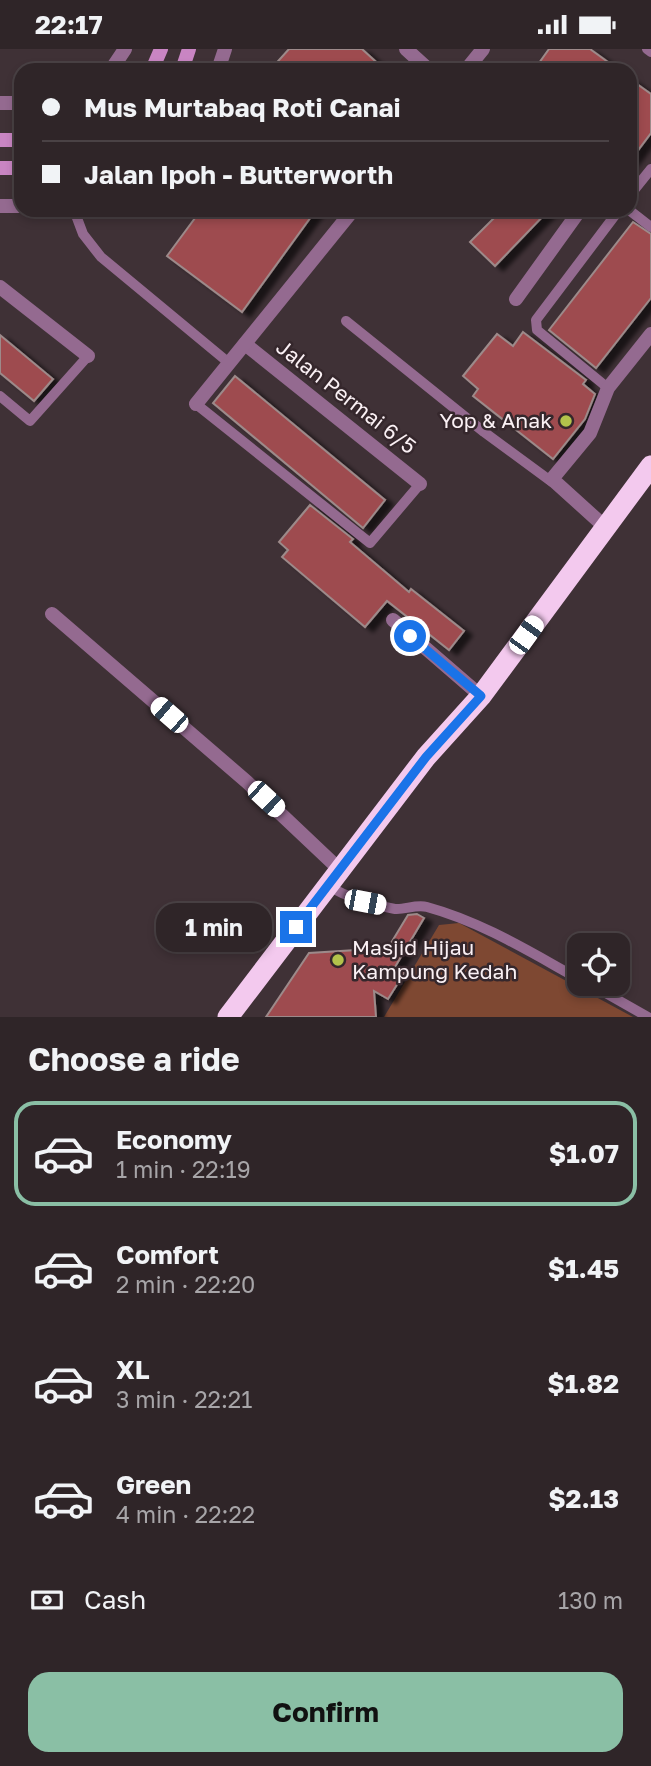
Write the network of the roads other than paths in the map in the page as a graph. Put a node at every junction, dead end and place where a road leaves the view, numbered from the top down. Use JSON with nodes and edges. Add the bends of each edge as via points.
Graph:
{"nodes":[{"id":1,"x":406,"y":49,"type":"edge"},
{"id":2,"x":483,"y":49,"type":"edge"},
{"id":3,"x":421,"y":63,"type":"edge"},
{"id":4,"x":472,"y":63,"type":"edge"},
{"id":5,"x":651,"y":169,"type":"edge"},
{"id":6,"x":637,"y":186,"type":"edge"},
{"id":7,"x":637,"y":216,"type":"edge"},
{"id":8,"x":77,"y":217,"type":"edge"},
{"id":9,"x":343,"y":217,"type":"edge"},
{"id":10,"x":575,"y":217,"type":"edge"},
{"id":11,"x":614,"y":217,"type":"edge"},
{"id":12,"x":651,"y":227,"type":"edge"},
{"id":13,"x":0,"y":287,"type":"edge"},
{"id":14,"x":516,"y":299,"type":"dead end"},
{"id":15,"x":346,"y":321,"type":"dead end"},
{"id":16,"x":651,"y":334,"type":"edge"},
{"id":17,"x":245,"y":344,"type":"junction"},
{"id":18,"x":88,"y":356,"type":"joint"},
{"id":19,"x":229,"y":363,"type":"junction"},
{"id":20,"x":608,"y":388,"type":"junction"},
{"id":21,"x":0,"y":396,"type":"edge"},
{"id":22,"x":196,"y":404,"type":"joint"},
{"id":23,"x":650,"y":470,"type":"edge"},
{"id":24,"x":552,"y":482,"type":"junction"},
{"id":25,"x":420,"y":484,"type":"joint"},
{"id":26,"x":604,"y":526,"type":"junction"},
{"id":27,"x":52,"y":614,"type":"dead end"},
{"id":28,"x":393,"y":621,"type":"dead end"},
{"id":29,"x":481,"y":696,"type":"junction"},
{"id":30,"x":333,"y":877,"type":"junction"},
{"id":31,"x":567,"y":973,"type":"edge"},
{"id":32,"x":611,"y":996,"type":"edge"},
{"id":33,"x":230,"y":1016,"type":"edge"},
{"id":34,"x":648,"y":1017,"type":"edge"}],
"edges":[{"from":1,"to":3,"type":"street"},
{"from":2,"to":4,"type":"street"},
{"from":5,"to":6,"type":"lane"},
{"from":7,"to":12,"type":"lane"},
{"from":8,"to":19,"type":"lane","via":[[101,257]]},
{"from":9,"to":17,"type":"street"},
{"from":10,"to":14,"type":"street"},
{"from":11,"to":20,"type":"lane","via":[[535,325]]},
{"from":13,"to":18,"type":"street"},
{"from":15,"to":24,"type":"lane"},
{"from":16,"to":20,"type":"street"},
{"from":17,"to":19,"type":"street"},
{"from":17,"to":25,"type":"street","name":"Jalan Permai 6/5"},
{"from":18,"to":21,"type":"lane","via":[[30,421]]},
{"from":19,"to":22,"type":"street"},
{"from":20,"to":24,"type":"street","via":[[590,433]]},
{"from":22,"to":25,"type":"lane","via":[[370,543]]},
{"from":23,"to":26,"type":"highway"},
{"from":24,"to":26,"type":"street"},
{"from":26,"to":29,"type":"highway"},
{"from":27,"to":30,"type":"street","via":[[247,782]]},
{"from":28,"to":29,"type":"street"},
{"from":29,"to":30,"type":"highway","via":[[426,757]]},
{"from":30,"to":31,"type":"lane","via":[[351,899],[397,909],[423,906],[468,921]]},
{"from":30,"to":33,"type":"highway"},
{"from":32,"to":34,"type":"lane"}]}
